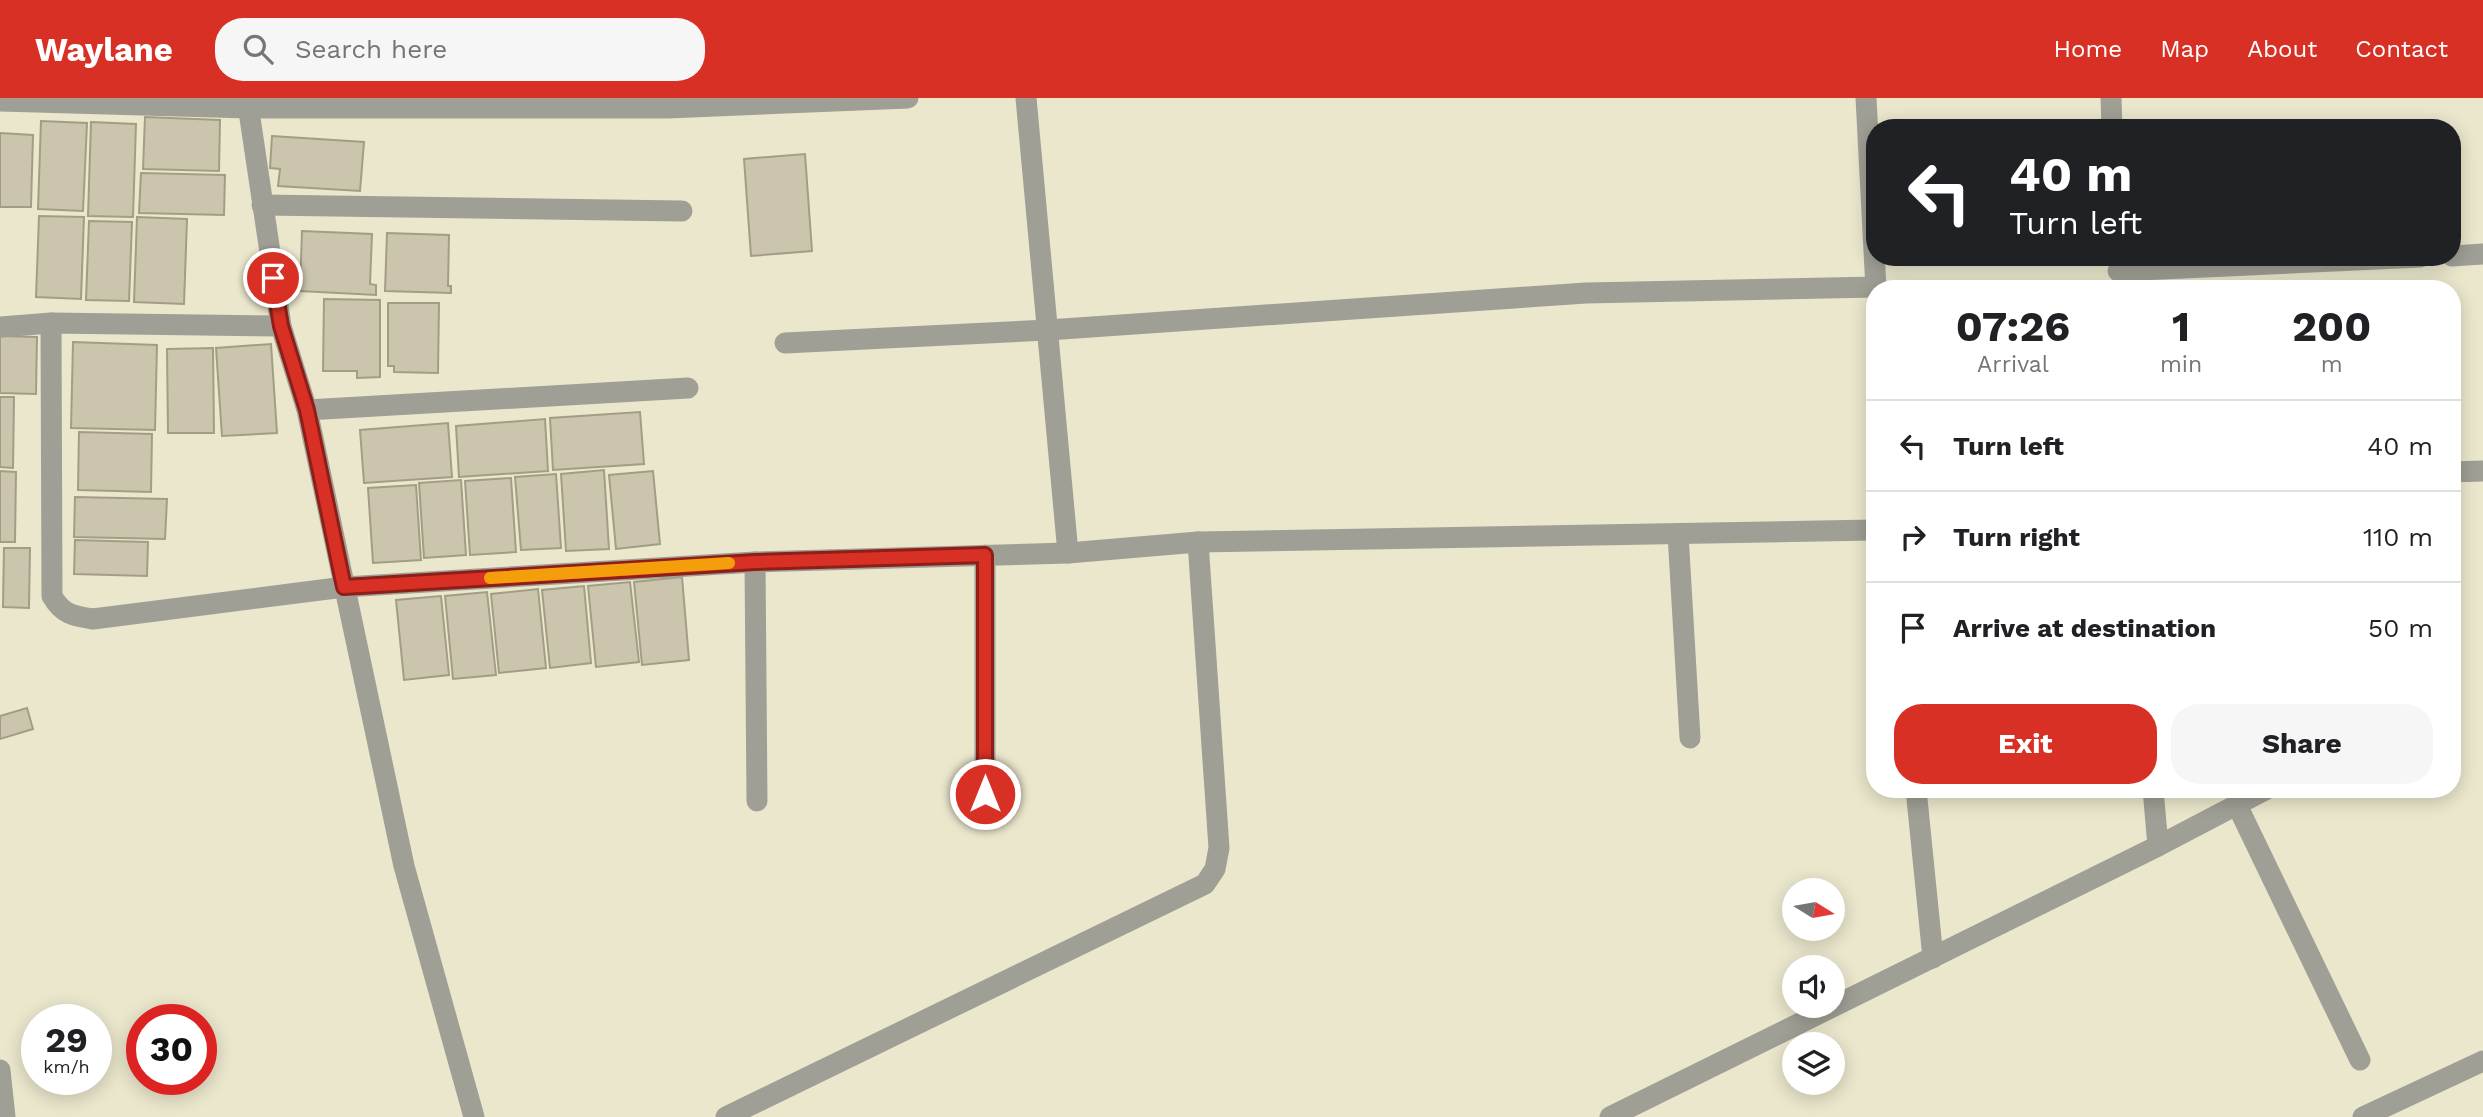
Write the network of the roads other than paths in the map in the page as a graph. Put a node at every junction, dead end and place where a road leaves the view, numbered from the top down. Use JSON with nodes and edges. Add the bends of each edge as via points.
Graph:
{"nodes":[{"id":1,"x":908,"y":98,"type":"edge"},
{"id":2,"x":1026,"y":98,"type":"edge"},
{"id":3,"x":1866,"y":98,"type":"edge"},
{"id":4,"x":2111,"y":98,"type":"edge"},
{"id":5,"x":0,"y":101,"type":"edge"},
{"id":6,"x":248,"y":103,"type":"edge"},
{"id":7,"x":667,"y":103,"type":"edge"},
{"id":8,"x":1867,"y":119,"type":"edge"},
{"id":9,"x":2112,"y":119,"type":"edge"},
{"id":10,"x":262,"y":205,"type":"junction"},
{"id":11,"x":682,"y":211,"type":"dead end"},
{"id":12,"x":2483,"y":254,"type":"edge"},
{"id":13,"x":2461,"y":255,"type":"edge"},
{"id":14,"x":2239,"y":266,"type":"edge"},
{"id":15,"x":2118,"y":272,"type":"edge"},
{"id":16,"x":1866,"y":288,"type":"edge"},
{"id":17,"x":51,"y":323,"type":"junction"},
{"id":18,"x":281,"y":326,"type":"junction"},
{"id":19,"x":0,"y":327,"type":"edge"},
{"id":20,"x":1048,"y":330,"type":"junction"},
{"id":21,"x":785,"y":343,"type":"dead end"},
{"id":22,"x":688,"y":388,"type":"dead end"},
{"id":23,"x":307,"y":410,"type":"junction"},
{"id":24,"x":2483,"y":471,"type":"edge"},
{"id":25,"x":2461,"y":472,"type":"edge"},
{"id":26,"x":1866,"y":530,"type":"edge"},
{"id":27,"x":1678,"y":534,"type":"junction"},
{"id":28,"x":1198,"y":542,"type":"junction"},
{"id":29,"x":1068,"y":553,"type":"junction"},
{"id":30,"x":985,"y":555,"type":"junction"},
{"id":31,"x":755,"y":562,"type":"junction"},
{"id":32,"x":344,"y":587,"type":"junction"},
{"id":33,"x":1690,"y":738,"type":"dead end"},
{"id":34,"x":985,"y":794,"type":"dead end"},
{"id":35,"x":1917,"y":798,"type":"edge"},
{"id":36,"x":2154,"y":798,"type":"edge"},
{"id":37,"x":2250,"y":798,"type":"edge"},
{"id":38,"x":757,"y":801,"type":"dead end"},
{"id":39,"x":2237,"y":805,"type":"junction"},
{"id":40,"x":2158,"y":846,"type":"junction"},
{"id":41,"x":1933,"y":958,"type":"junction"},
{"id":42,"x":2360,"y":1060,"type":"dead end"},
{"id":43,"x":2483,"y":1061,"type":"edge"},
{"id":44,"x":0,"y":1070,"type":"edge"},
{"id":45,"x":5,"y":1117,"type":"edge"},
{"id":46,"x":474,"y":1117,"type":"edge"},
{"id":47,"x":726,"y":1117,"type":"edge"},
{"id":48,"x":1610,"y":1117,"type":"edge"},
{"id":49,"x":2363,"y":1117,"type":"edge"}],
"edges":[{"from":1,"to":7,"type":"street"},
{"from":2,"to":20,"type":"street"},
{"from":3,"to":8,"type":"street"},
{"from":4,"to":9,"type":"street"},
{"from":5,"to":6,"type":"street"},
{"from":6,"to":7,"type":"street"},
{"from":6,"to":10,"type":"street"},
{"from":10,"to":11,"type":"street"},
{"from":10,"to":18,"type":"street"},
{"from":12,"to":13,"type":"street"},
{"from":14,"to":15,"type":"street"},
{"from":16,"to":20,"type":"street","via":[[1586,293]]},
{"from":17,"to":18,"type":"street"},
{"from":17,"to":19,"type":"street"},
{"from":17,"to":32,"type":"street","via":[[52,596],[59,608],[72,616],[93,619]]},
{"from":18,"to":23,"type":"street"},
{"from":20,"to":21,"type":"street"},
{"from":20,"to":29,"type":"street"},
{"from":22,"to":23,"type":"street"},
{"from":23,"to":32,"type":"street"},
{"from":24,"to":25,"type":"street"},
{"from":26,"to":27,"type":"street"},
{"from":27,"to":28,"type":"street"},
{"from":27,"to":33,"type":"street"},
{"from":28,"to":29,"type":"street"},
{"from":28,"to":47,"type":"street","via":[[1219,848],[1215,869],[1205,884]]},
{"from":29,"to":30,"type":"street"},
{"from":30,"to":31,"type":"street"},
{"from":30,"to":34,"type":"street"},
{"from":31,"to":32,"type":"street"},
{"from":31,"to":38,"type":"street"},
{"from":32,"to":46,"type":"street","via":[[404,866]]},
{"from":35,"to":41,"type":"street"},
{"from":36,"to":40,"type":"street"},
{"from":37,"to":39,"type":"street"},
{"from":39,"to":40,"type":"street"},
{"from":39,"to":42,"type":"street"},
{"from":40,"to":41,"type":"street"},
{"from":41,"to":48,"type":"street"},
{"from":43,"to":49,"type":"street"},
{"from":44,"to":45,"type":"street"}]}
